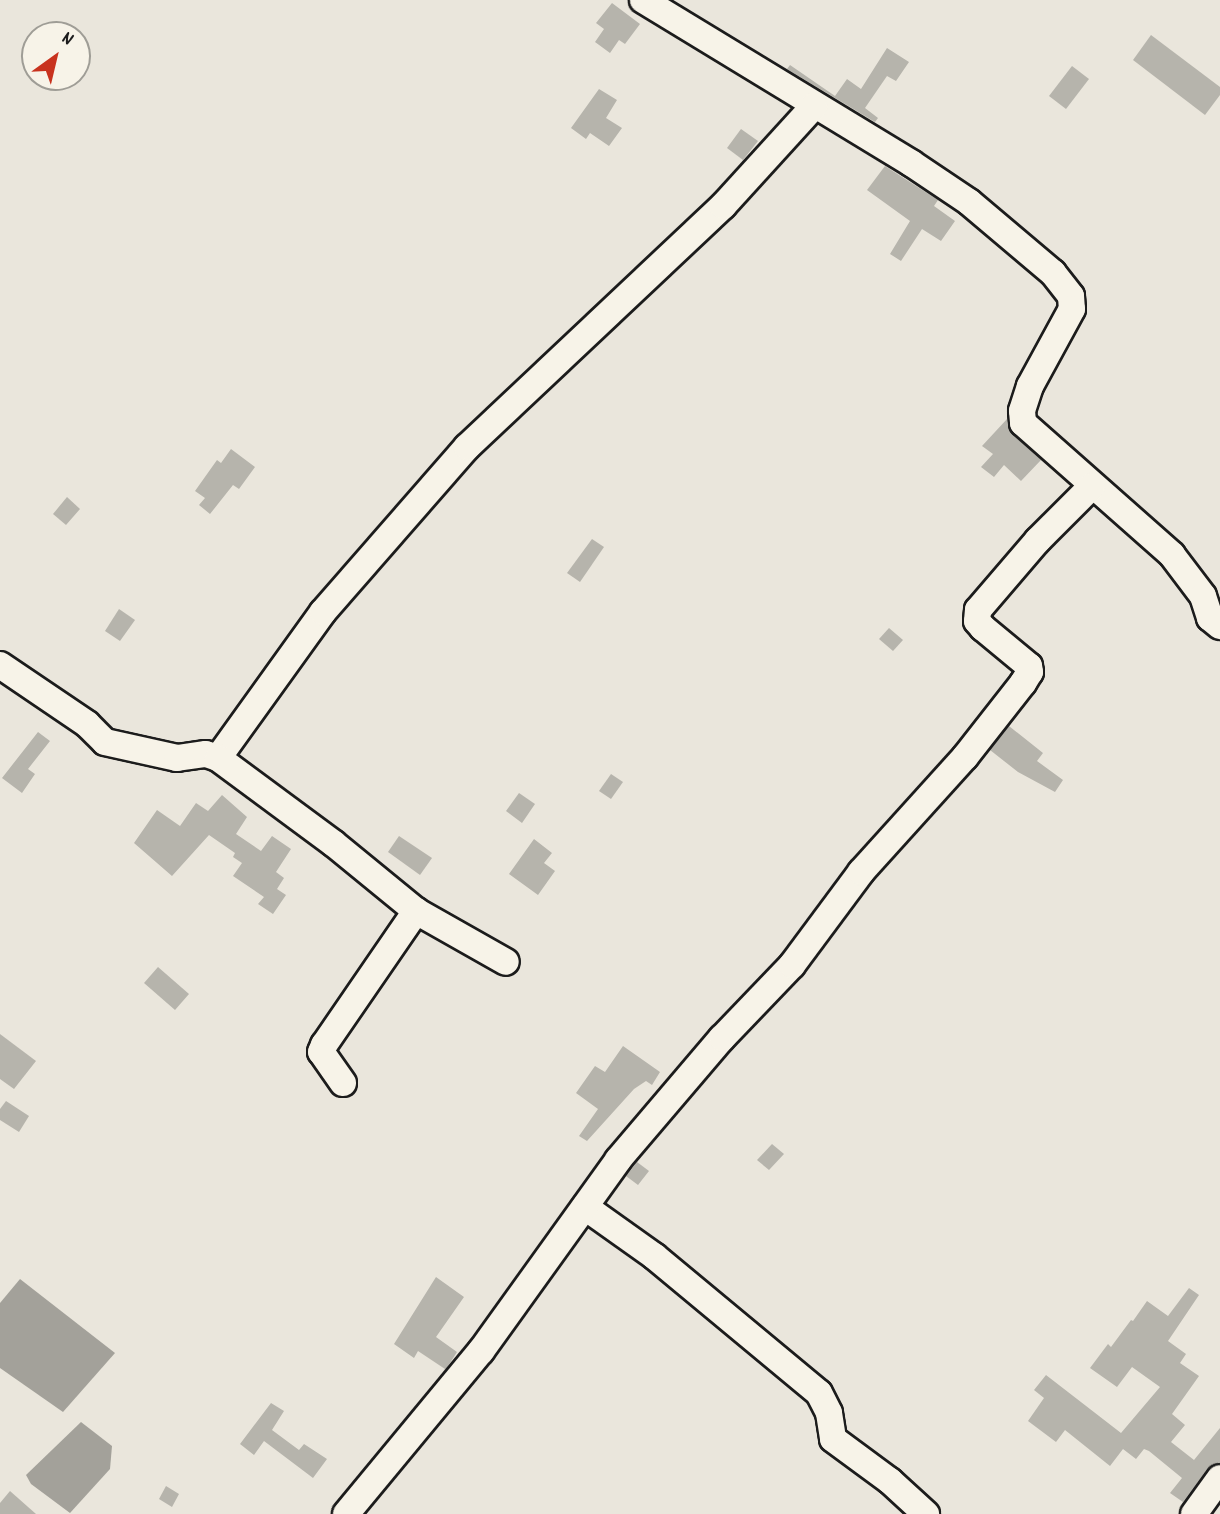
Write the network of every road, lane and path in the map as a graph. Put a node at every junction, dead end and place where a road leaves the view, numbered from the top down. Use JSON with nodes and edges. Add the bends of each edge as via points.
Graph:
{"nodes":[{"id":1,"x":643,"y":0,"type":"edge"},
{"id":2,"x":814,"y":106,"type":"junction"},
{"id":3,"x":1092,"y":486,"type":"junction"},
{"id":4,"x":1220,"y":626,"type":"edge"},
{"id":5,"x":0,"y":665,"type":"edge"},
{"id":6,"x":218,"y":758,"type":"junction"},
{"id":7,"x":416,"y":911,"type":"junction"},
{"id":8,"x":506,"y":962,"type":"dead end"},
{"id":9,"x":343,"y":1083,"type":"dead end"},
{"id":10,"x":585,"y":1208,"type":"junction"},
{"id":11,"x":1220,"y":1478,"type":"edge"},
{"id":12,"x":346,"y":1514,"type":"edge"},
{"id":13,"x":926,"y":1514,"type":"edge"},
{"id":14,"x":1194,"y":1514,"type":"edge"}],
"edges":[{"from":1,"to":2,"type":"street"},
{"from":2,"to":3,"type":"street","via":[[969,202],[1053,273],[1071,296],[1072,309],[1030,386],[1021,417],[1028,429]]},
{"from":2,"to":6,"type":"street","via":[[723,206],[467,447],[323,612]]},
{"from":3,"to":4,"type":"street","via":[[1172,555],[1203,596],[1210,618]]},
{"from":3,"to":10,"type":"street","via":[[978,610],[977,621],[983,628],[1029,666],[1023,683],[965,757],[861,872],[792,965],[722,1038],[618,1160]]},
{"from":5,"to":6,"type":"street","via":[[105,741],[177,758],[206,754]]},
{"from":6,"to":7,"type":"street"},
{"from":7,"to":8,"type":"street"},
{"from":7,"to":9,"type":"street","via":[[321,1052]]},
{"from":10,"to":12,"type":"street","via":[[481,1351]]},
{"from":10,"to":13,"type":"street","via":[[654,1256],[819,1393],[829,1413],[833,1439]]},
{"from":11,"to":14,"type":"street"}]}
